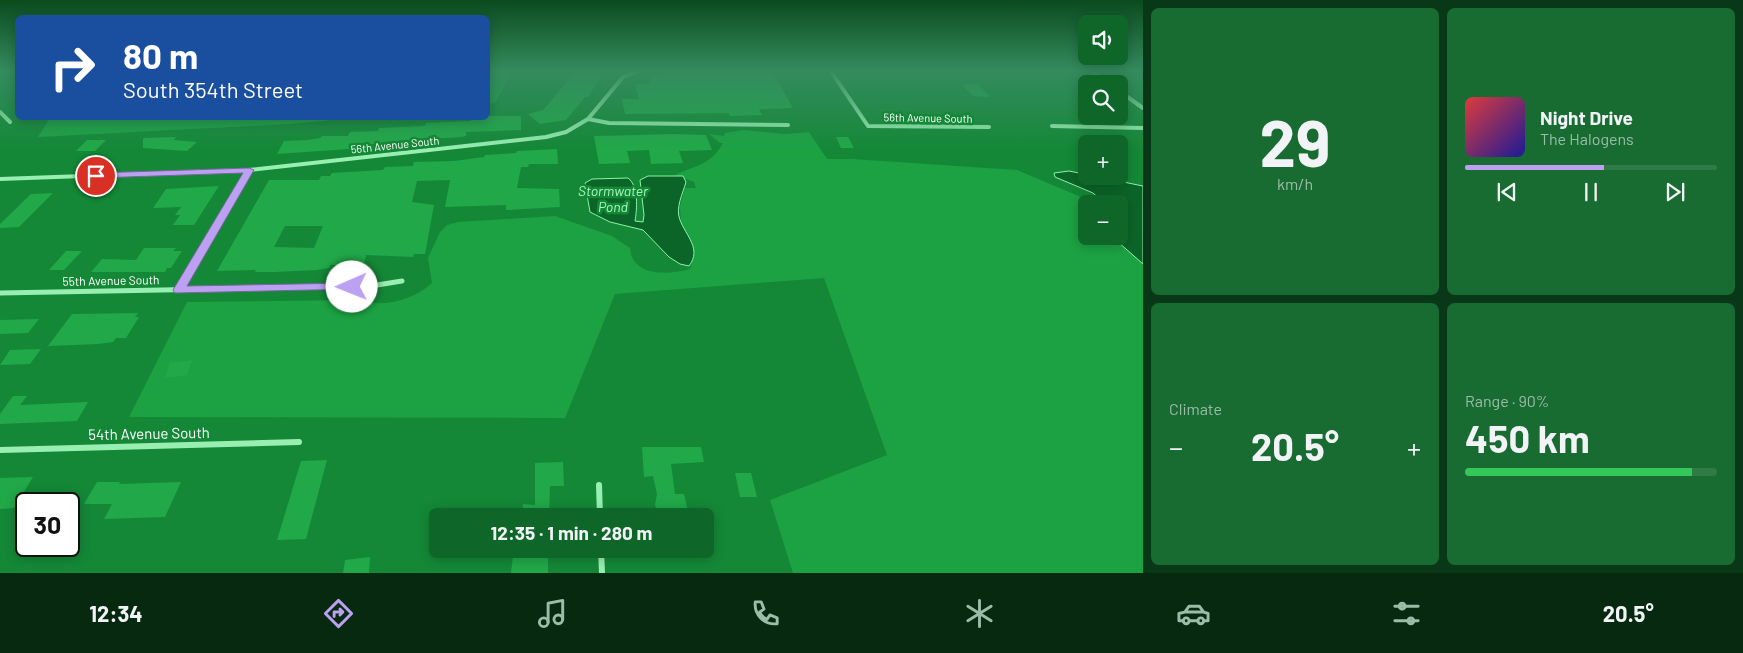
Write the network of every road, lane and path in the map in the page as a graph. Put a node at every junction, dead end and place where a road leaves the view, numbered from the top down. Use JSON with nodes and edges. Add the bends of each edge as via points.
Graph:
{"nodes":[{"id":1,"x":607,"y":97,"type":"edge"},
{"id":2,"x":848,"y":97,"type":"edge"},
{"id":3,"x":1128,"y":97,"type":"edge"},
{"id":4,"x":1143,"y":108,"type":"edge"},
{"id":5,"x":0,"y":112,"type":"edge"},
{"id":6,"x":588,"y":119,"type":"junction"},
{"id":7,"x":10,"y":122,"type":"dead end"},
{"id":8,"x":788,"y":125,"type":"dead end"},
{"id":9,"x":1052,"y":126,"type":"dead end"},
{"id":10,"x":989,"y":127,"type":"dead end"},
{"id":11,"x":1143,"y":128,"type":"edge"},
{"id":12,"x":249,"y":170,"type":"junction"},
{"id":13,"x":0,"y":179,"type":"edge"},
{"id":14,"x":402,"y":280,"type":"dead end"},
{"id":15,"x":179,"y":290,"type":"junction"},
{"id":16,"x":0,"y":293,"type":"edge"},
{"id":17,"x":299,"y":442,"type":"dead end"},
{"id":18,"x":0,"y":450,"type":"edge"},
{"id":19,"x":599,"y":485,"type":"dead end"},
{"id":20,"x":600,"y":508,"type":"edge"},
{"id":21,"x":601,"y":558,"type":"edge"},
{"id":22,"x":602,"y":573,"type":"edge"}],
"edges":[{"from":1,"to":6,"type":"street","name":"56th Avenue South"},
{"from":2,"to":10,"type":"street","name":"56th Avenue South","via":[[868,126]]},
{"from":3,"to":4,"type":"street"},
{"from":5,"to":7,"type":"street"},
{"from":6,"to":8,"type":"street","via":[[642,124]]},
{"from":6,"to":12,"type":"street","name":"56th Avenue South","via":[[566,132],[546,137]]},
{"from":9,"to":11,"type":"street"},
{"from":12,"to":13,"type":"street","name":"56th Avenue South"},
{"from":12,"to":15,"type":"street"},
{"from":14,"to":15,"type":"street","name":"55th Avenue South","via":[[371,286]]},
{"from":15,"to":16,"type":"street","name":"55th Avenue South"},
{"from":17,"to":18,"type":"street","name":"54th Avenue South"},
{"from":19,"to":20,"type":"street"},
{"from":21,"to":22,"type":"street"}]}
